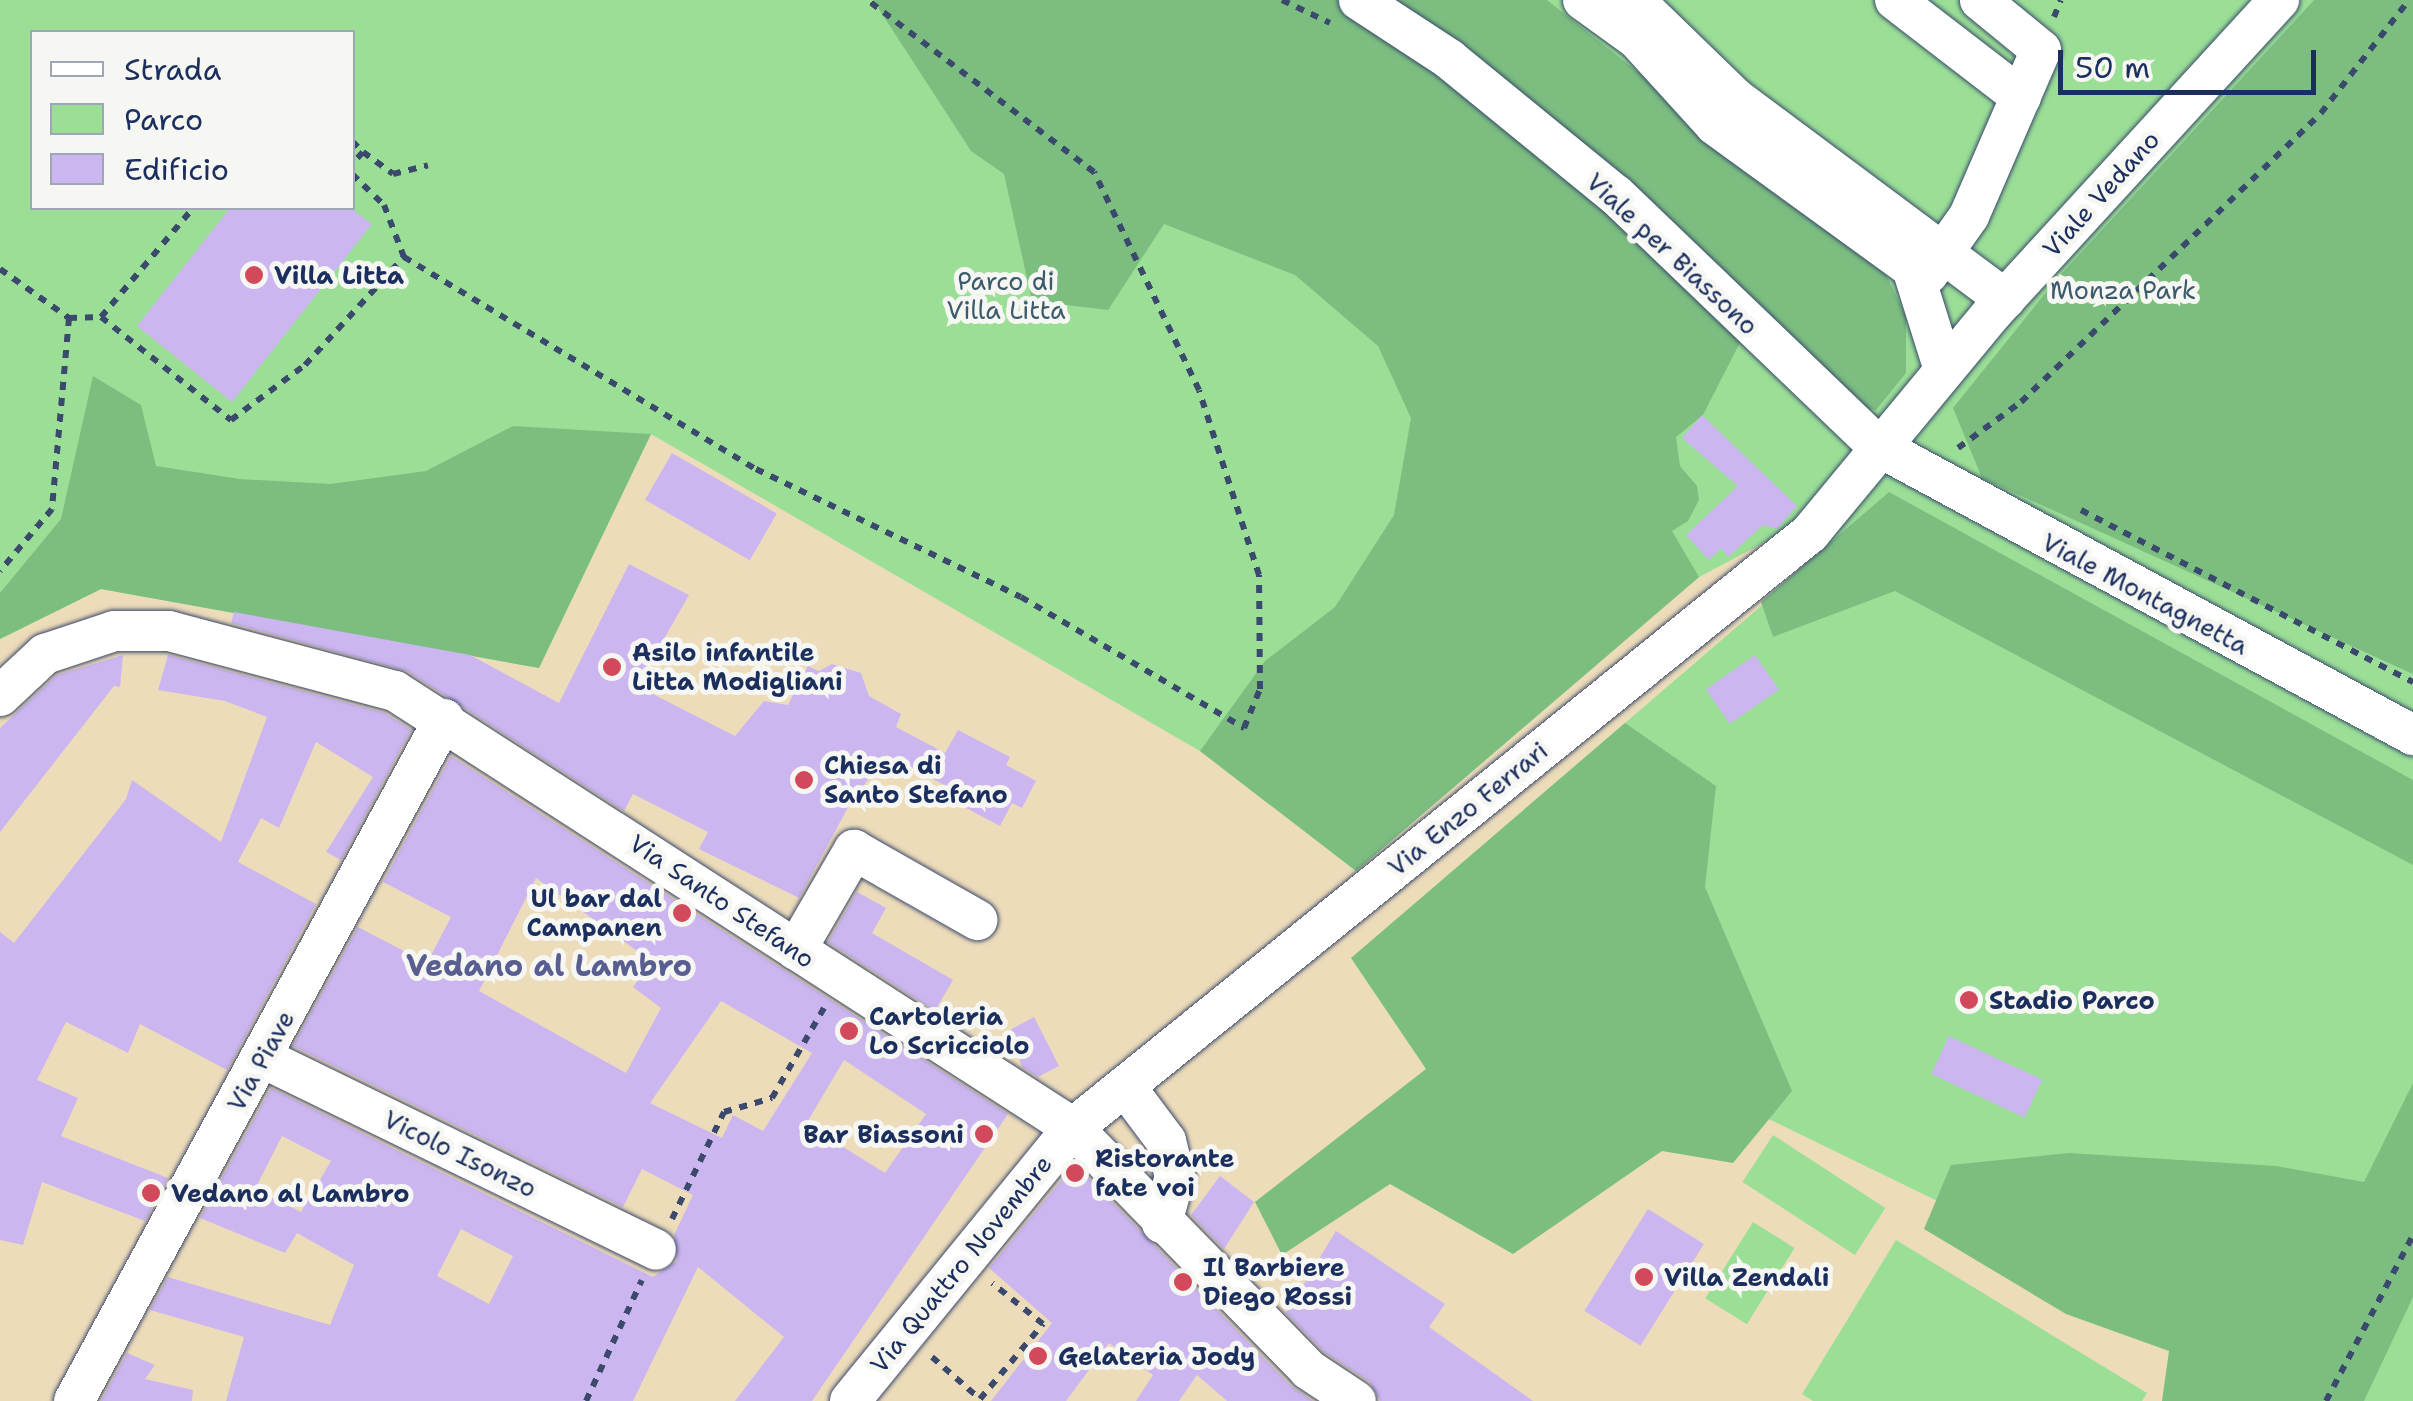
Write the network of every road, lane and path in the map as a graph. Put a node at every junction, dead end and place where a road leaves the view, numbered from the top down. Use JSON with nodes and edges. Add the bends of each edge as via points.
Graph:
{"nodes":[{"id":1,"x":868,"y":0,"type":"edge"},
{"id":2,"x":1359,"y":0,"type":"edge"},
{"id":3,"x":1582,"y":0,"type":"edge"},
{"id":4,"x":1634,"y":0,"type":"edge"},
{"id":5,"x":1895,"y":0,"type":"edge"},
{"id":6,"x":1980,"y":0,"type":"edge"},
{"id":7,"x":2279,"y":0,"type":"edge"},
{"id":8,"x":2409,"y":0,"type":"edge"},
{"id":9,"x":2020,"y":97,"type":"junction"},
{"id":10,"x":355,"y":144,"type":"edge"},
{"id":11,"x":363,"y":152,"type":"junction"},
{"id":12,"x":355,"y":161,"type":"edge"},
{"id":13,"x":428,"y":165,"type":"dead end"},
{"id":14,"x":355,"y":177,"type":"edge"},
{"id":15,"x":191,"y":210,"type":"edge"},
{"id":16,"x":1943,"y":253,"type":"junction"},
{"id":17,"x":404,"y":257,"type":"junction"},
{"id":18,"x":0,"y":268,"type":"edge"},
{"id":19,"x":1920,"y":286,"type":"junction"},
{"id":20,"x":2005,"y":299,"type":"junction"},
{"id":21,"x":101,"y":317,"type":"junction"},
{"id":22,"x":70,"y":318,"type":"junction"},
{"id":23,"x":1944,"y":370,"type":"junction"},
{"id":24,"x":1880,"y":447,"type":"junction"},
{"id":25,"x":1947,"y":456,"type":"dead end"},
{"id":26,"x":2076,"y":508,"type":"dead end"},
{"id":27,"x":0,"y":572,"type":"edge"},
{"id":28,"x":2413,"y":682,"type":"edge"},
{"id":29,"x":0,"y":696,"type":"edge"},
{"id":30,"x":444,"y":718,"type":"junction"},
{"id":31,"x":2413,"y":736,"type":"edge"},
{"id":32,"x":977,"y":920,"type":"dead end"},
{"id":33,"x":796,"y":950,"type":"junction"},
{"id":34,"x":841,"y":980,"type":"junction"},
{"id":35,"x":264,"y":1058,"type":"junction"},
{"id":36,"x":1125,"y":1086,"type":"junction"},
{"id":37,"x":772,"y":1098,"type":"dead end"},
{"id":38,"x":1073,"y":1128,"type":"junction"},
{"id":39,"x":1162,"y":1223,"type":"junction"},
{"id":40,"x":2413,"y":1235,"type":"edge"},
{"id":41,"x":656,"y":1250,"type":"dead end"},
{"id":42,"x":964,"y":1259,"type":"junction"},
{"id":43,"x":905,"y":1333,"type":"junction"},
{"id":44,"x":981,"y":1400,"type":"edge"},
{"id":45,"x":74,"y":1401,"type":"edge"},
{"id":46,"x":850,"y":1401,"type":"edge"},
{"id":47,"x":1356,"y":1401,"type":"edge"},
{"id":48,"x":2326,"y":1401,"type":"edge"}],
"edges":[{"from":1,"to":17,"type":"path","via":[[1094,172],[1199,390],[1259,575],[1260,689],[1244,728],[1021,597],[756,470]]},
{"from":2,"to":24,"type":"street","name":"Viale per Biassono","via":[[1449,59],[1616,195]]},
{"from":3,"to":19,"type":"street","via":[[1637,39],[1715,126],[1912,268]]},
{"from":4,"to":16,"type":"street","via":[[1735,98]]},
{"from":5,"to":9,"type":"street"},
{"from":6,"to":9,"type":"street","via":[[2041,50]]},
{"from":7,"to":20,"type":"street","name":"Viale Vedano"},
{"from":8,"to":25,"type":"path","via":[[2321,113],[2020,402]]},
{"from":9,"to":16,"type":"street","via":[[1969,216]]},
{"from":10,"to":11,"type":"path"},
{"from":11,"to":12,"type":"path"},
{"from":11,"to":13,"type":"path","via":[[393,174]]},
{"from":14,"to":17,"type":"path","via":[[384,206]]},
{"from":15,"to":21,"type":"path"},
{"from":16,"to":19,"type":"street"},
{"from":16,"to":20,"type":"street"},
{"from":17,"to":21,"type":"path","via":[[305,365],[231,420]]},
{"from":18,"to":22,"type":"path"},
{"from":19,"to":23,"type":"street"},
{"from":20,"to":23,"type":"street","name":"Viale Vedano"},
{"from":21,"to":22,"type":"path"},
{"from":22,"to":27,"type":"path","via":[[52,509]]},
{"from":23,"to":24,"type":"street","name":"Viale Vedano"},
{"from":24,"to":31,"type":"street","name":"Viale Montagnetta"},
{"from":24,"to":36,"type":"street","name":"Via Enzo Ferrari","via":[[1810,532]]},
{"from":26,"to":28,"type":"path"},
{"from":29,"to":30,"type":"street","name":"Via Santo Stefano","via":[[44,654],[114,631],[170,630],[395,691]]},
{"from":30,"to":33,"type":"street","name":"Via Santo Stefano"},
{"from":30,"to":35,"type":"street","name":"Via Piave"},
{"from":32,"to":33,"type":"street","via":[[854,850]]},
{"from":33,"to":34,"type":"street","name":"Via Santo Stefano"},
{"from":34,"to":37,"type":"path"},
{"from":34,"to":38,"type":"street","name":"Via Santo Stefano"},
{"from":35,"to":41,"type":"street","name":"Vicolo Isonzo"},
{"from":35,"to":45,"type":"street","name":"Via Piave"},
{"from":36,"to":38,"type":"street","name":"Via Enzo Ferrari"},
{"from":36,"to":39,"type":"street","via":[[1166,1140],[1175,1176]]},
{"from":38,"to":39,"type":"street","name":"Via Santo Stefano"},
{"from":38,"to":42,"type":"street","name":"Via Quattro Novembre"},
{"from":39,"to":47,"type":"street","name":"Via Santo Stefano","via":[[1309,1370]]},
{"from":40,"to":48,"type":"path"},
{"from":42,"to":43,"type":"street","name":"Via Quattro Novembre"},
{"from":42,"to":44,"type":"path","via":[[1044,1324]]},
{"from":43,"to":44,"type":"path"},
{"from":43,"to":46,"type":"street","name":"Via Quattro Novembre"}]}
